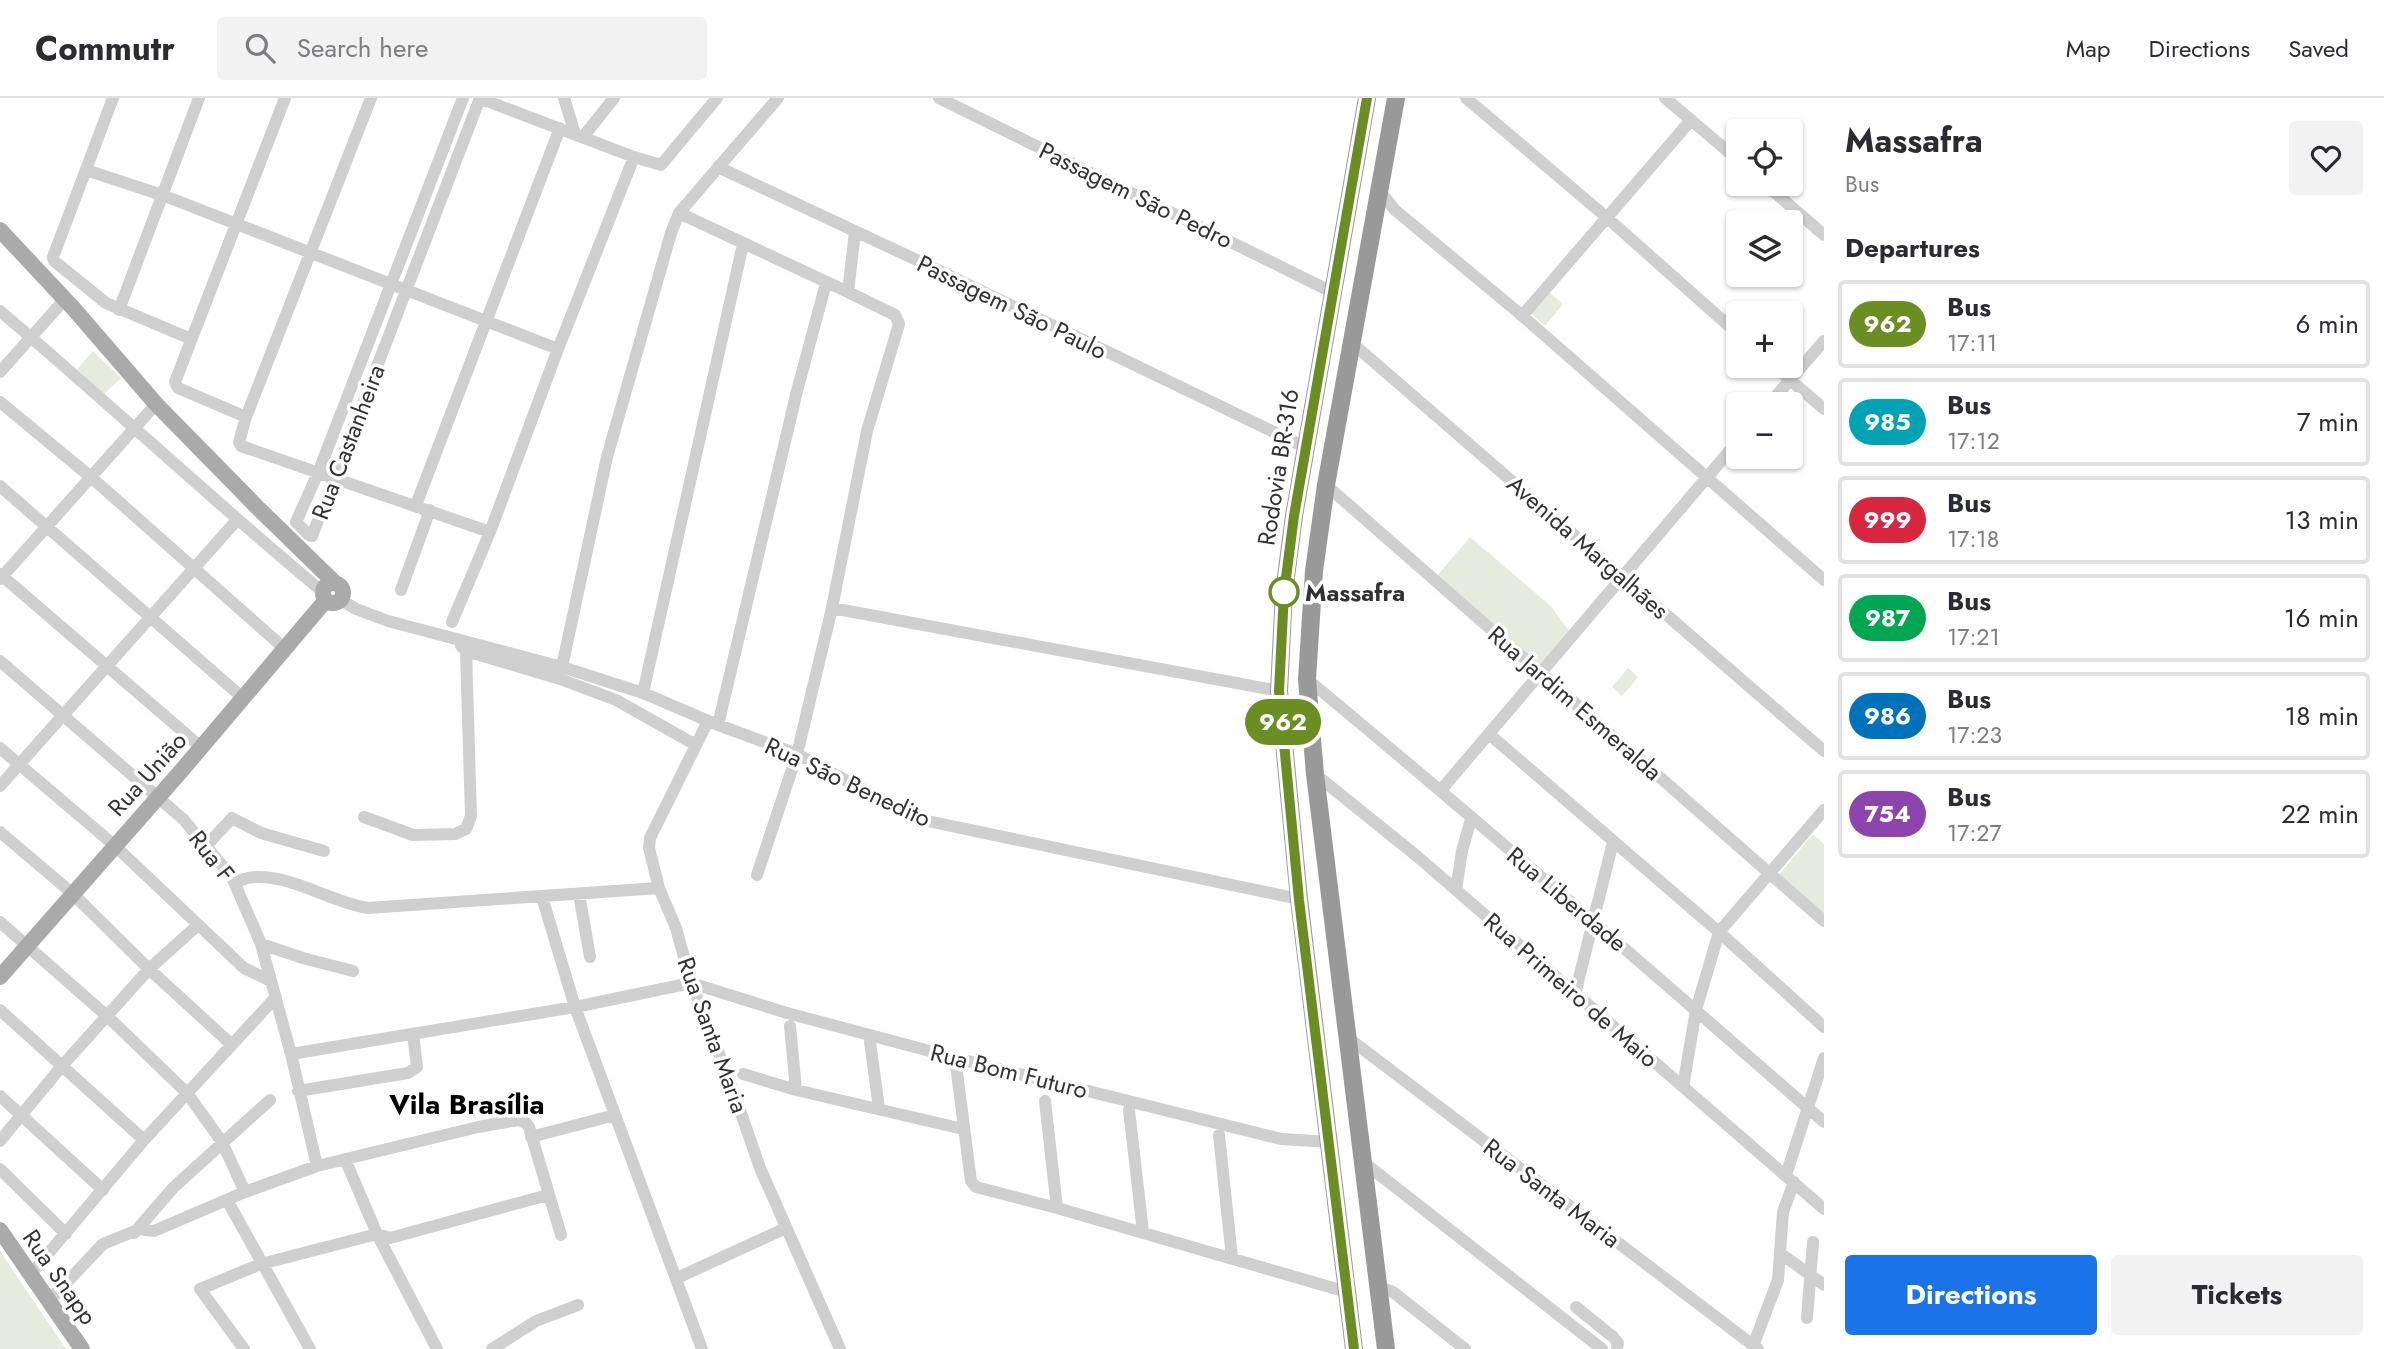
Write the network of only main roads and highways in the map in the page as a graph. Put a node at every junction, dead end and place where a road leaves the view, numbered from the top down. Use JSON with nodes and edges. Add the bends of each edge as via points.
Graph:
{"nodes":[{"id":1,"x":1367,"y":98,"type":"edge"},
{"id":2,"x":1376,"y":98,"type":"edge"},
{"id":3,"x":1396,"y":98,"type":"edge"},
{"id":4,"x":1378,"y":197,"type":"junction"},
{"id":5,"x":1345,"y":218,"type":"junction"},
{"id":6,"x":0,"y":230,"type":"edge"},
{"id":7,"x":1356,"y":320,"type":"junction"},
{"id":8,"x":0,"y":977,"type":"edge"},
{"id":9,"x":1337,"y":1203,"type":"junction"},
{"id":10,"x":0,"y":1230,"type":"edge"},
{"id":11,"x":82,"y":1349,"type":"edge"},
{"id":12,"x":1354,"y":1349,"type":"edge"},
{"id":13,"x":1365,"y":1349,"type":"edge"},
{"id":14,"x":1386,"y":1349,"type":"edge"}],
"edges":[{"from":1,"to":5,"type":"highway","name":"Rodovia BR-316"},
{"from":2,"to":4,"type":"highway","via":[[1360,184],[1362,190]]},
{"from":3,"to":4,"type":"highway","name":"Rodovia BR-316"},
{"from":4,"to":7,"type":"highway","name":"Rodovia BR-316"},
{"from":5,"to":7,"type":"highway","via":[[1361,231],[1352,290]]},
{"from":5,"to":9,"type":"highway","name":"Rodovia BR-316","via":[[1284,593],[1279,691],[1299,900]]},
{"from":6,"to":8,"type":"main road","name":"Rua União","via":[[156,404],[317,563],[333,594]]},
{"from":7,"to":14,"type":"highway","name":"Rodovia BR-316","via":[[1314,571],[1307,678]]},
{"from":9,"to":12,"type":"highway"},
{"from":9,"to":13,"type":"highway","via":[[1347,1224],[1357,1276]]},
{"from":10,"to":11,"type":"main road","name":"Rua Snapp"}]}
